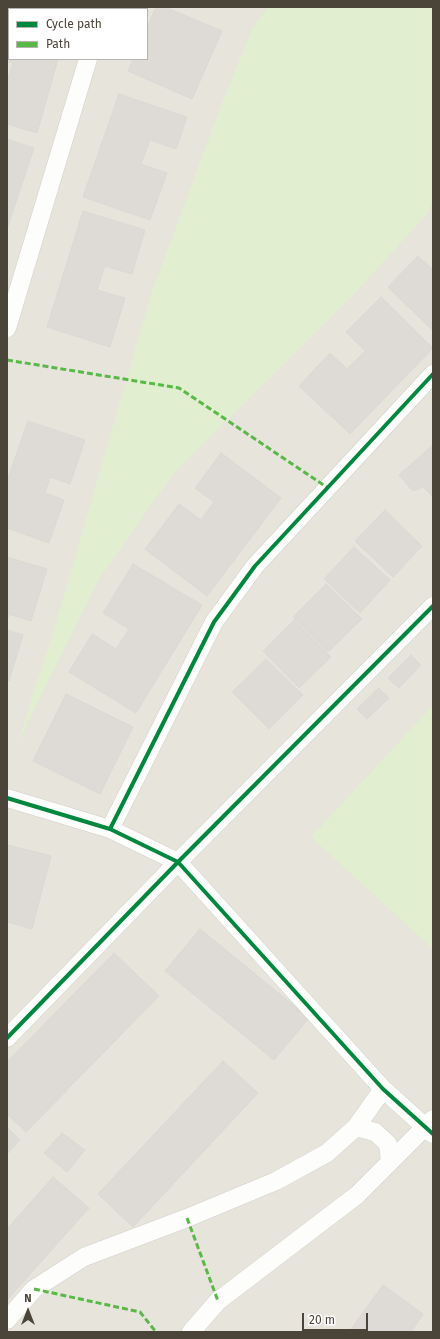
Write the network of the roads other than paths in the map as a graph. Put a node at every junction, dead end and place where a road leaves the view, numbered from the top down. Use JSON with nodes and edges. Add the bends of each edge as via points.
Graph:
{"nodes":[{"id":1,"x":88,"y":60,"type":"edge"},
{"id":2,"x":7,"y":328,"type":"edge"},
{"id":3,"x":433,"y":374,"type":"edge"},
{"id":4,"x":433,"y":606,"type":"edge"},
{"id":5,"x":7,"y":798,"type":"edge"},
{"id":6,"x":110,"y":829,"type":"junction"},
{"id":7,"x":178,"y":862,"type":"junction"},
{"id":8,"x":7,"y":1038,"type":"edge"},
{"id":9,"x":383,"y":1089,"type":"junction"},
{"id":10,"x":356,"y":1127,"type":"junction"},
{"id":11,"x":431,"y":1127,"type":"edge"},
{"id":12,"x":390,"y":1161,"type":"junction"},
{"id":13,"x":7,"y":1320,"type":"edge"},
{"id":14,"x":191,"y":1332,"type":"edge"}],
"edges":[{"from":1,"to":2,"type":"street"},
{"from":3,"to":6,"type":"street","via":[[255,566],[214,622]]},
{"from":4,"to":7,"type":"street"},
{"from":5,"to":6,"type":"street"},
{"from":6,"to":7,"type":"street"},
{"from":7,"to":8,"type":"street"},
{"from":7,"to":9,"type":"street"},
{"from":9,"to":10,"type":"street"},
{"from":9,"to":11,"type":"street"},
{"from":10,"to":12,"type":"street","via":[[376,1132],[388,1144]]},
{"from":10,"to":13,"type":"street","via":[[327,1153],[276,1181],[84,1257],[34,1289]]},
{"from":11,"to":12,"type":"street"},
{"from":12,"to":14,"type":"street","via":[[358,1195],[218,1302]]}]}
